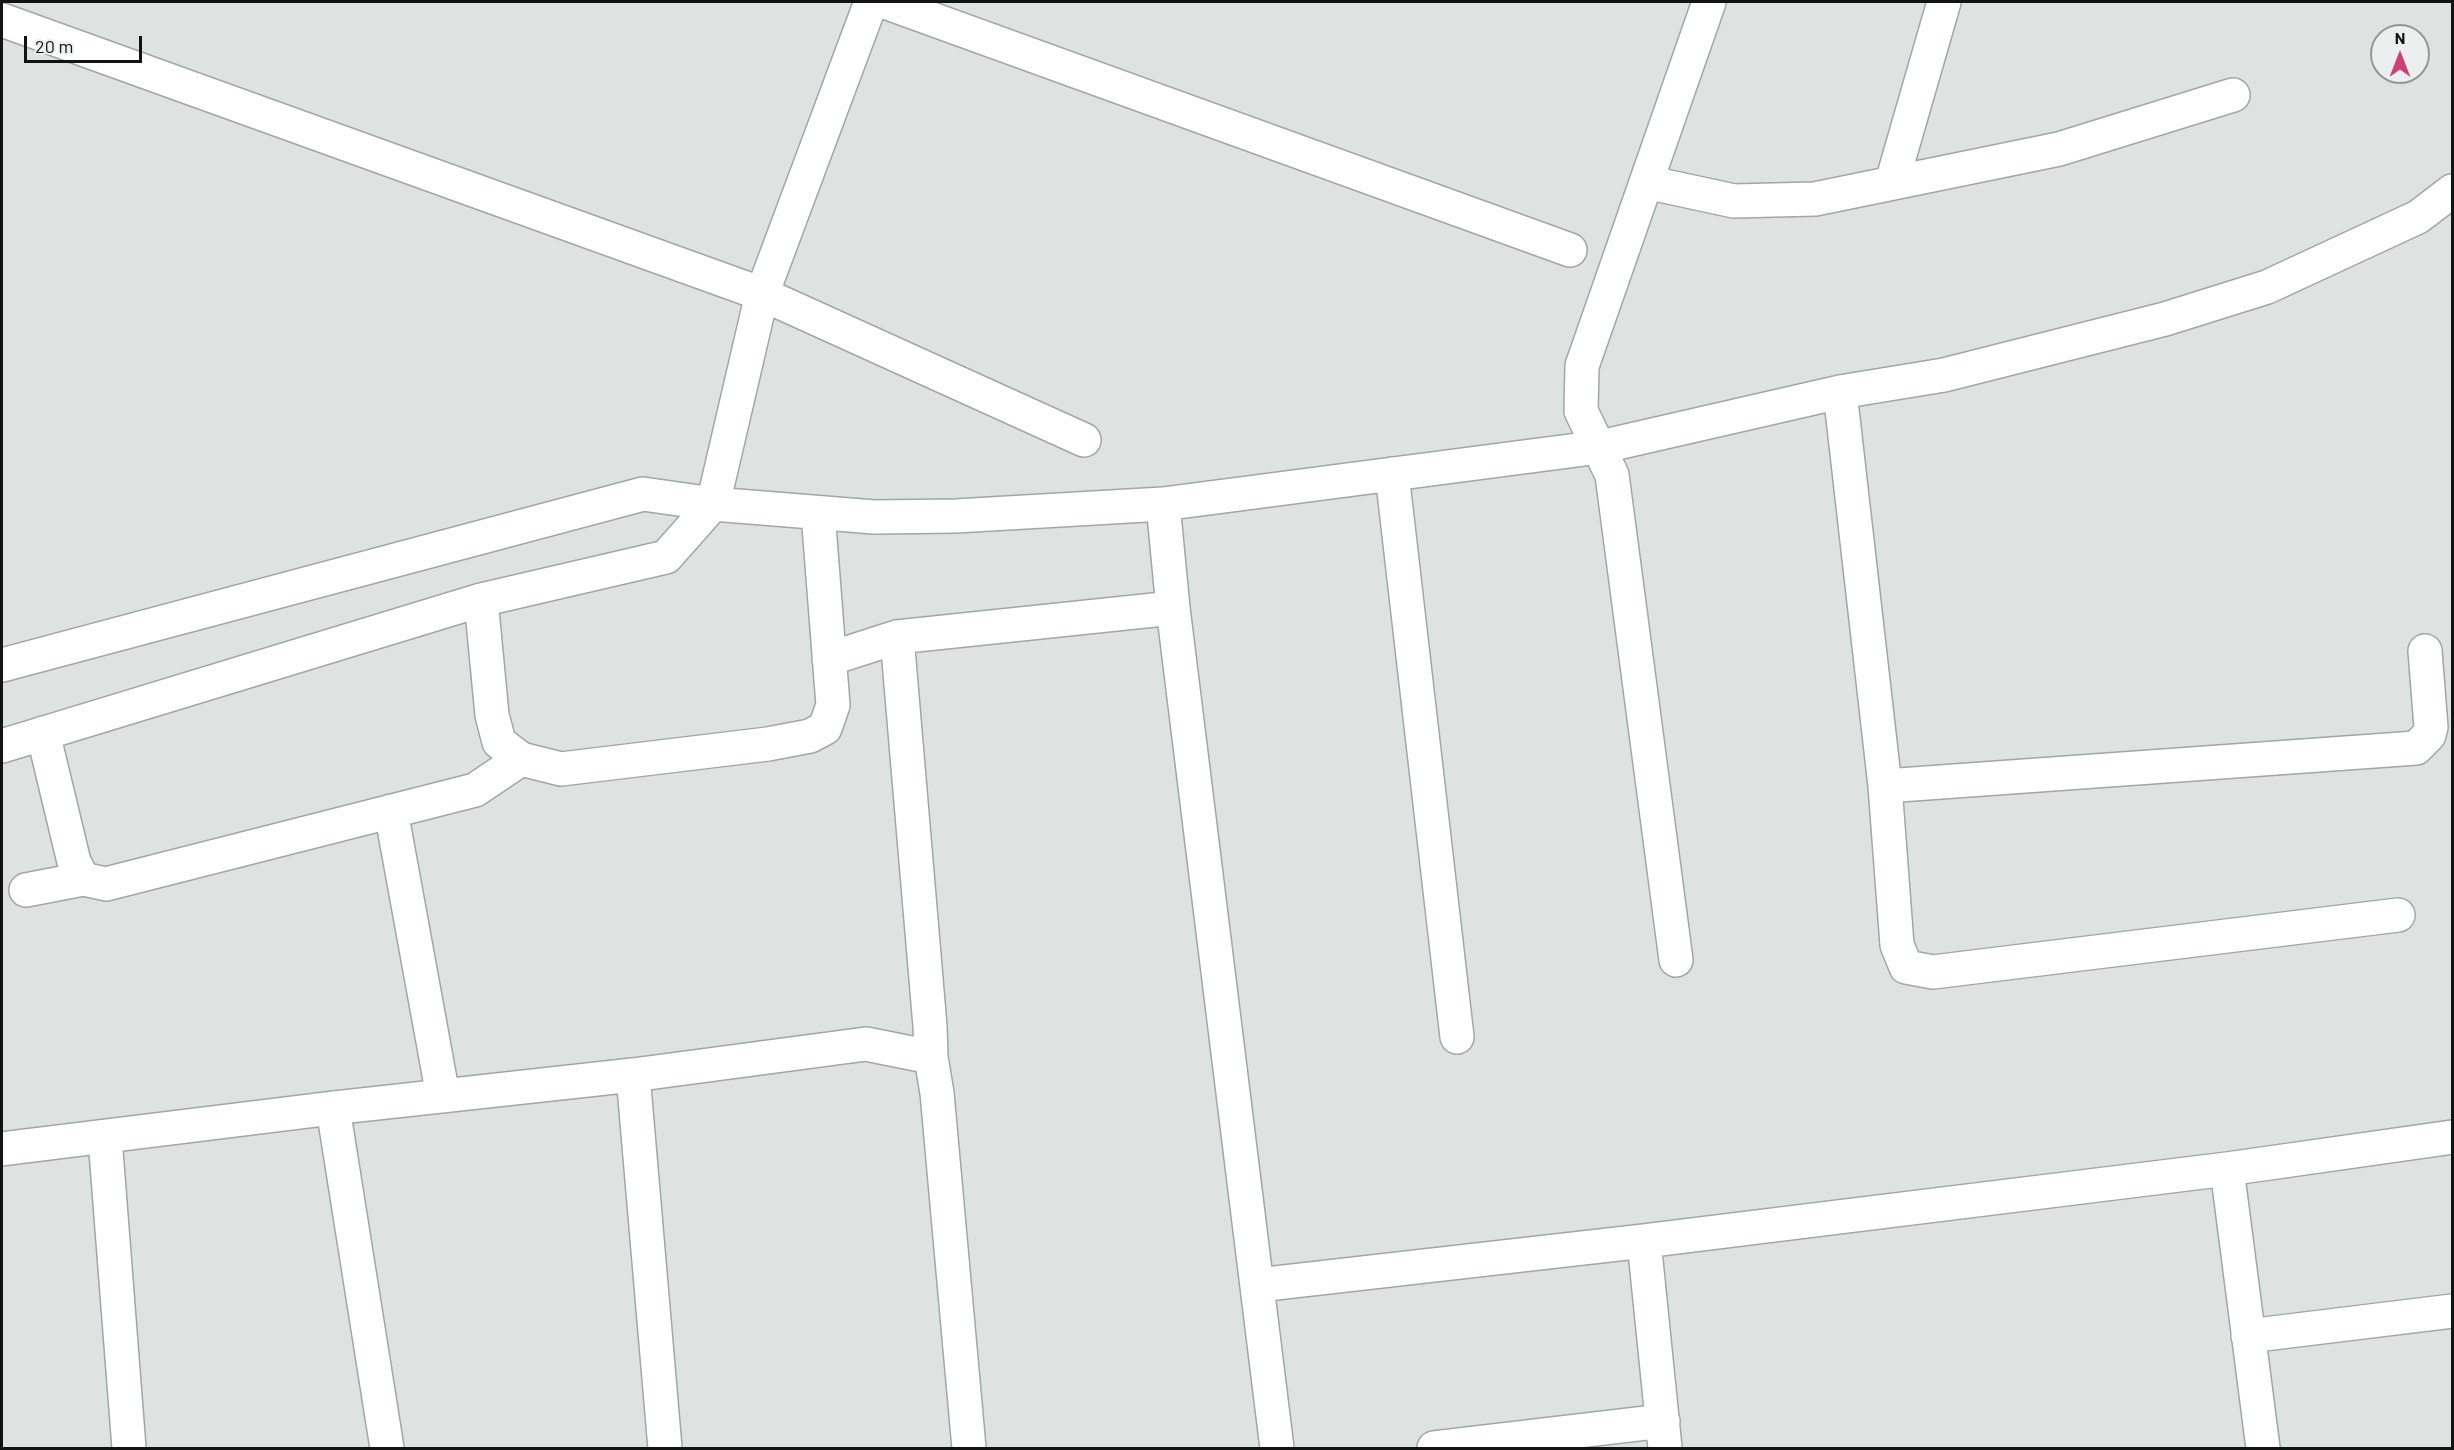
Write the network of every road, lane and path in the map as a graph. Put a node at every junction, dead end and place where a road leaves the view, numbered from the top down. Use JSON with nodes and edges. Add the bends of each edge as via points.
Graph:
{"nodes":[{"id":1,"x":871,"y":2,"type":"edge"},
{"id":2,"x":885,"y":2,"type":"edge"},
{"id":3,"x":1709,"y":2,"type":"edge"},
{"id":4,"x":1944,"y":2,"type":"edge"},
{"id":5,"x":2,"y":20,"type":"edge"},
{"id":6,"x":2234,"y":95,"type":"dead end"},
{"id":7,"x":1646,"y":182,"type":"junction"},
{"id":8,"x":1892,"y":182,"type":"junction"},
{"id":9,"x":2452,"y":191,"type":"edge"},
{"id":10,"x":1570,"y":250,"type":"dead end"},
{"id":11,"x":762,"y":294,"type":"junction"},
{"id":12,"x":1840,"y":392,"type":"junction"},
{"id":13,"x":1084,"y":440,"type":"dead end"},
{"id":14,"x":1600,"y":447,"type":"junction"},
{"id":15,"x":1392,"y":474,"type":"junction"},
{"id":16,"x":713,"y":504,"type":"junction"},
{"id":17,"x":1163,"y":504,"type":"junction"},
{"id":18,"x":818,"y":513,"type":"junction"},
{"id":19,"x":481,"y":600,"type":"junction"},
{"id":20,"x":1173,"y":608,"type":"junction"},
{"id":21,"x":897,"y":637,"type":"junction"},
{"id":22,"x":2425,"y":651,"type":"dead end"},
{"id":23,"x":829,"y":659,"type":"junction"},
{"id":24,"x":2,"y":665,"type":"edge"},
{"id":25,"x":43,"y":733,"type":"junction"},
{"id":26,"x":2,"y":746,"type":"edge"},
{"id":27,"x":521,"y":759,"type":"junction"},
{"id":28,"x":1885,"y":786,"type":"junction"},
{"id":29,"x":391,"y":811,"type":"junction"},
{"id":30,"x":83,"y":879,"type":"junction"},
{"id":31,"x":26,"y":890,"type":"dead end"},
{"id":32,"x":2398,"y":915,"type":"dead end"},
{"id":33,"x":1676,"y":960,"type":"dead end"},
{"id":34,"x":1457,"y":1037,"type":"dead end"},
{"id":35,"x":931,"y":1057,"type":"junction"},
{"id":36,"x":633,"y":1075,"type":"junction"},
{"id":37,"x":443,"y":1096,"type":"junction"},
{"id":38,"x":333,"y":1108,"type":"junction"},
{"id":39,"x":2452,"y":1137,"type":"edge"},
{"id":40,"x":105,"y":1138,"type":"junction"},
{"id":41,"x":2,"y":1149,"type":"edge"},
{"id":42,"x":2227,"y":1169,"type":"junction"},
{"id":43,"x":1644,"y":1241,"type":"junction"},
{"id":44,"x":1258,"y":1285,"type":"junction"},
{"id":45,"x":2452,"y":1311,"type":"edge"},
{"id":46,"x":2248,"y":1336,"type":"junction"},
{"id":47,"x":1664,"y":1435,"type":"edge"},
{"id":48,"x":129,"y":1449,"type":"edge"},
{"id":49,"x":387,"y":1449,"type":"edge"},
{"id":50,"x":665,"y":1449,"type":"edge"},
{"id":51,"x":969,"y":1449,"type":"edge"},
{"id":52,"x":1277,"y":1449,"type":"edge"},
{"id":53,"x":1434,"y":1449,"type":"edge"},
{"id":54,"x":2263,"y":1449,"type":"edge"}],
"edges":[{"from":1,"to":11,"type":"street"},
{"from":2,"to":10,"type":"street"},
{"from":3,"to":7,"type":"street"},
{"from":4,"to":8,"type":"street"},
{"from":5,"to":11,"type":"street"},
{"from":6,"to":8,"type":"street","via":[[2059,149]]},
{"from":7,"to":8,"type":"street","via":[[1734,201],[1815,199]]},
{"from":7,"to":14,"type":"street","via":[[1582,366],[1581,411]]},
{"from":9,"to":12,"type":"street","via":[[2418,218],[2255,290],[2165,319],[1944,375]]},
{"from":11,"to":13,"type":"street"},
{"from":11,"to":16,"type":"street"},
{"from":12,"to":14,"type":"street"},
{"from":12,"to":28,"type":"street"},
{"from":14,"to":15,"type":"street"},
{"from":14,"to":33,"type":"street","via":[[1612,475]]},
{"from":15,"to":17,"type":"street"},
{"from":15,"to":34,"type":"street"},
{"from":16,"to":18,"type":"street"},
{"from":16,"to":19,"type":"street","via":[[666,557]]},
{"from":16,"to":24,"type":"street","via":[[643,494]]},
{"from":17,"to":18,"type":"street","via":[[956,516]]},
{"from":17,"to":20,"type":"street"},
{"from":18,"to":23,"type":"street"},
{"from":19,"to":25,"type":"street"},
{"from":19,"to":27,"type":"street","via":[[492,715],[499,742]]},
{"from":20,"to":21,"type":"street"},
{"from":20,"to":44,"type":"street"},
{"from":21,"to":23,"type":"street"},
{"from":21,"to":35,"type":"street"},
{"from":22,"to":28,"type":"street","via":[[2431,726],[2429,735],[2416,748]]},
{"from":23,"to":27,"type":"street","via":[[833,705],[825,728],[810,736],[561,769]]},
{"from":25,"to":26,"type":"street"},
{"from":25,"to":30,"type":"street","via":[[74,862]]},
{"from":27,"to":29,"type":"street","via":[[475,790]]},
{"from":28,"to":32,"type":"street","via":[[1897,945],[1906,967],[1933,972]]},
{"from":29,"to":30,"type":"street","via":[[106,884]]},
{"from":29,"to":37,"type":"street"},
{"from":30,"to":31,"type":"street"},
{"from":35,"to":36,"type":"street","via":[[866,1044]]},
{"from":35,"to":51,"type":"street"},
{"from":36,"to":37,"type":"street"},
{"from":36,"to":50,"type":"street"},
{"from":37,"to":38,"type":"street"},
{"from":38,"to":40,"type":"street"},
{"from":38,"to":49,"type":"street"},
{"from":39,"to":42,"type":"street"},
{"from":40,"to":41,"type":"street"},
{"from":40,"to":48,"type":"street"},
{"from":42,"to":43,"type":"street"},
{"from":42,"to":46,"type":"street"},
{"from":43,"to":44,"type":"street"},
{"from":43,"to":47,"type":"street"},
{"from":44,"to":52,"type":"street"},
{"from":45,"to":46,"type":"street"},
{"from":46,"to":54,"type":"street"},
{"from":47,"to":53,"type":"street"}]}
